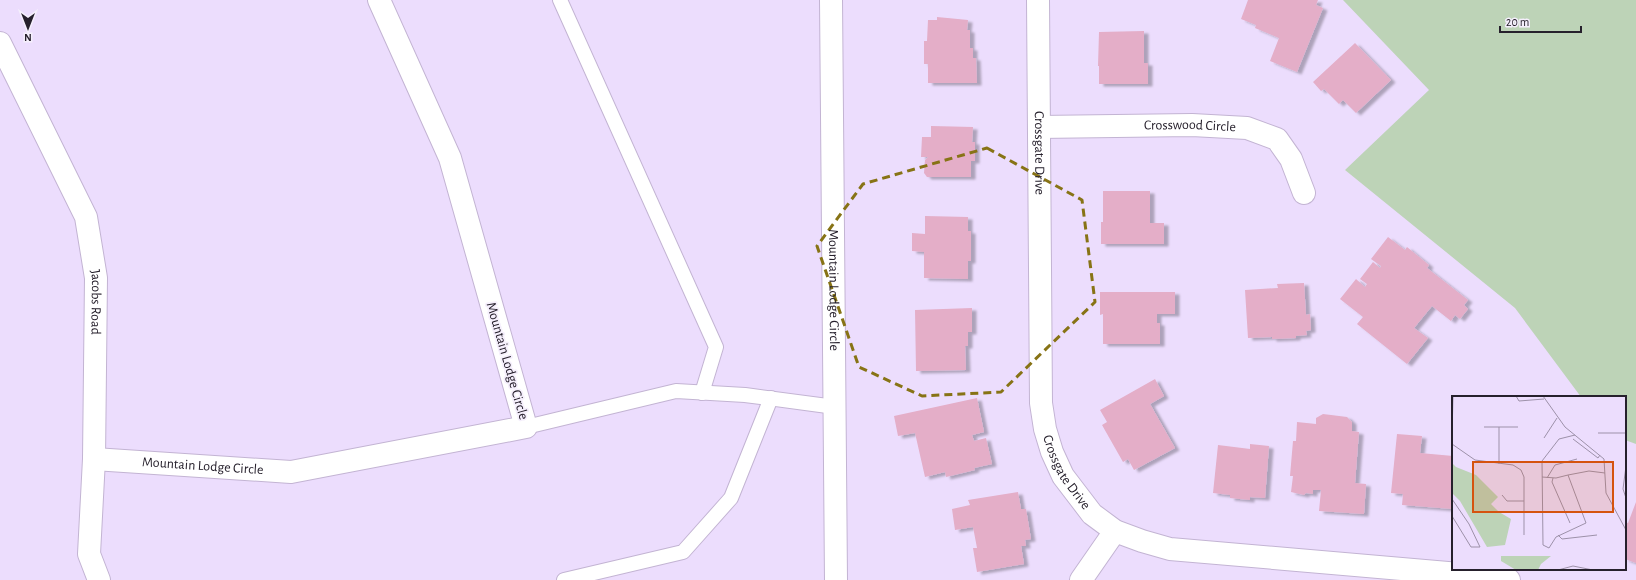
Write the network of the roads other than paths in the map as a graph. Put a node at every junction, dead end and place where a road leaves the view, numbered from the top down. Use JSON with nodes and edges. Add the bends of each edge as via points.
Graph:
{"nodes":[{"id":1,"x":379,"y":0,"type":"edge"},
{"id":2,"x":560,"y":0,"type":"edge"},
{"id":3,"x":832,"y":0,"type":"edge"},
{"id":4,"x":1038,"y":0,"type":"edge"},
{"id":5,"x":0,"y":43,"type":"edge"},
{"id":6,"x":1040,"y":127,"type":"junction"},
{"id":7,"x":1304,"y":193,"type":"dead end"},
{"id":8,"x":702,"y":393,"type":"junction"},
{"id":9,"x":771,"y":398,"type":"junction"},
{"id":10,"x":835,"y":407,"type":"junction"},
{"id":11,"x":526,"y":427,"type":"junction"},
{"id":12,"x":94,"y":459,"type":"junction"},
{"id":13,"x":1115,"y":531,"type":"junction"},
{"id":14,"x":1341,"y":572,"type":"edge"},
{"id":15,"x":99,"y":580,"type":"edge"},
{"id":16,"x":564,"y":580,"type":"edge"},
{"id":17,"x":836,"y":580,"type":"edge"},
{"id":18,"x":1081,"y":580,"type":"edge"},
{"id":19,"x":1509,"y":580,"type":"edge"}],
"edges":[{"from":1,"to":11,"type":"street","name":"Mountain Lodge Circle","via":[[450,158]]},
{"from":2,"to":8,"type":"lane","via":[[716,347]]},
{"from":3,"to":10,"type":"street","name":"Mountain Lodge Circle"},
{"from":4,"to":6,"type":"street","name":"Crossgate Drive"},
{"from":5,"to":12,"type":"street","name":"Jacobs Road","via":[[86,217],[96,278]]},
{"from":6,"to":7,"type":"street","name":"Crosswood Circle","via":[[1192,125],[1247,128],[1277,139],[1291,159]]},
{"from":6,"to":13,"type":"street","name":"Crossgate Drive","via":[[1041,402],[1045,429],[1063,476],[1092,514]]},
{"from":8,"to":9,"type":"lane"},
{"from":8,"to":11,"type":"lane","via":[[676,391]]},
{"from":9,"to":10,"type":"lane"},
{"from":9,"to":16,"type":"lane","via":[[731,498],[683,552]]},
{"from":10,"to":17,"type":"street","name":"Mountain Lodge Circle"},
{"from":11,"to":12,"type":"street","name":"Mountain Lodge Circle","via":[[291,472]]},
{"from":12,"to":15,"type":"street","name":"Jacobs Road","via":[[89,554]]},
{"from":13,"to":14,"type":"street","name":"Crossgate Drive","via":[[1142,542],[1170,549]]},
{"from":13,"to":18,"type":"street"},
{"from":14,"to":19,"type":"street","name":"Crossgate Drive","via":[[1494,577]]}]}
